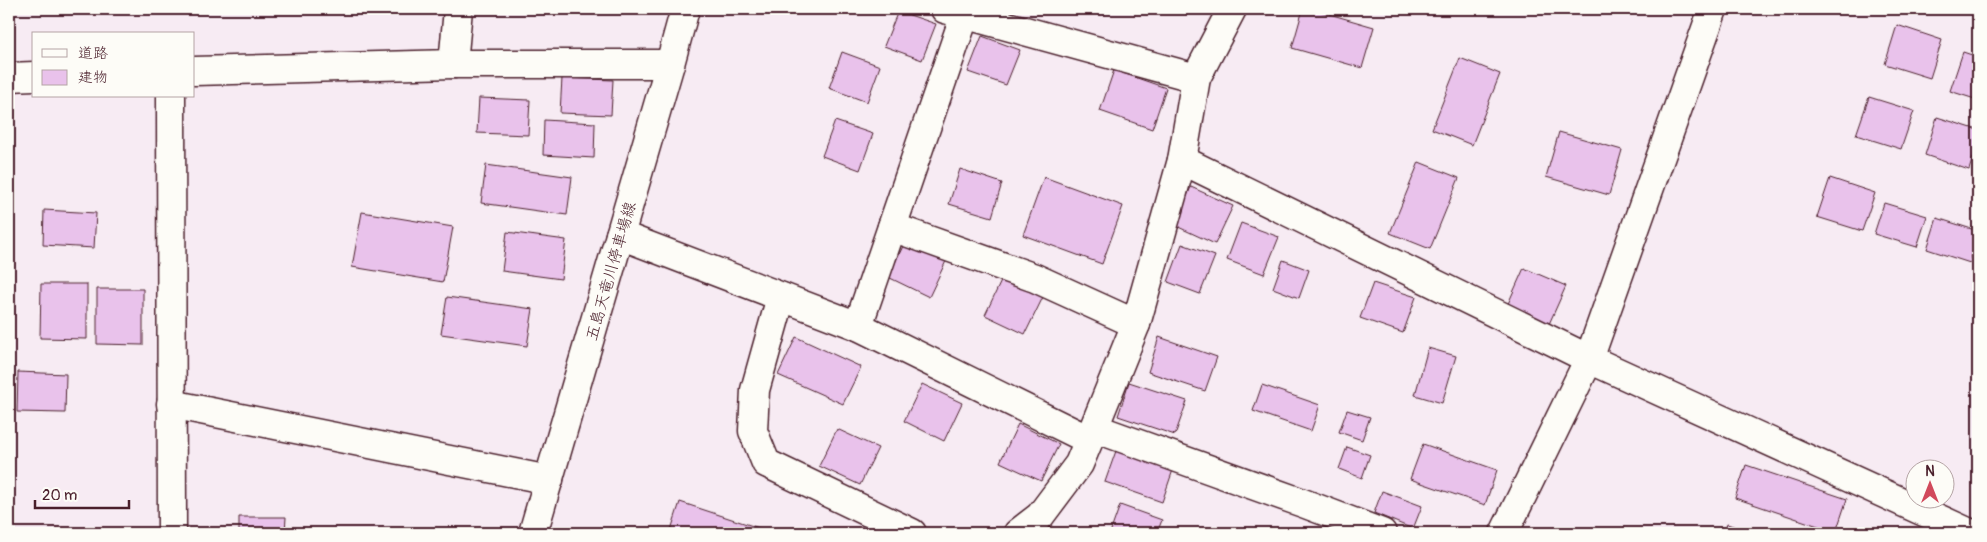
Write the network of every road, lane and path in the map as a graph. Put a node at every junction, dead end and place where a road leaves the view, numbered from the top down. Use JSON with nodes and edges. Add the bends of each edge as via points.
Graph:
{"nodes":[{"id":1,"x":458,"y":9,"type":"edge"},
{"id":2,"x":684,"y":9,"type":"edge"},
{"id":3,"x":1232,"y":9,"type":"edge"},
{"id":4,"x":1713,"y":9,"type":"edge"},
{"id":5,"x":955,"y":12,"type":"edge"},
{"id":6,"x":452,"y":64,"type":"junction"},
{"id":7,"x":670,"y":64,"type":"junction"},
{"id":8,"x":195,"y":71,"type":"edge"},
{"id":9,"x":32,"y":76,"type":"edge"},
{"id":10,"x":9,"y":77,"type":"edge"},
{"id":11,"x":1196,"y":78,"type":"junction"},
{"id":12,"x":171,"y":98,"type":"edge"},
{"id":13,"x":1182,"y":160,"type":"junction"},
{"id":14,"x":892,"y":227,"type":"junction"},
{"id":15,"x":620,"y":235,"type":"junction"},
{"id":16,"x":781,"y":297,"type":"junction"},
{"id":17,"x":1136,"y":324,"type":"junction"},
{"id":18,"x":858,"y":326,"type":"junction"},
{"id":19,"x":1589,"y":359,"type":"junction"},
{"id":20,"x":171,"y":404,"type":"junction"},
{"id":21,"x":1092,"y":434,"type":"junction"},
{"id":22,"x":549,"y":480,"type":"junction"},
{"id":23,"x":172,"y":533,"type":"edge"},
{"id":24,"x":533,"y":533,"type":"edge"},
{"id":25,"x":912,"y":533,"type":"edge"},
{"id":26,"x":1018,"y":533,"type":"edge"},
{"id":27,"x":1382,"y":533,"type":"edge"},
{"id":28,"x":1504,"y":533,"type":"edge"},
{"id":29,"x":1970,"y":533,"type":"edge"}],
"edges":[{"from":1,"to":6,"type":"street"},
{"from":2,"to":7,"type":"street","name":"五島天竜川停車場線"},
{"from":3,"to":11,"type":"street"},
{"from":4,"to":19,"type":"street"},
{"from":5,"to":11,"type":"street"},
{"from":5,"to":14,"type":"street"},
{"from":6,"to":7,"type":"street"},
{"from":6,"to":8,"type":"street"},
{"from":7,"to":15,"type":"street","name":"五島天竜川停車場線"},
{"from":9,"to":10,"type":"street"},
{"from":11,"to":13,"type":"street"},
{"from":12,"to":20,"type":"street"},
{"from":13,"to":17,"type":"street"},
{"from":13,"to":19,"type":"street"},
{"from":14,"to":17,"type":"street","via":[[1036,278]]},
{"from":14,"to":18,"type":"street"},
{"from":15,"to":16,"type":"street"},
{"from":15,"to":22,"type":"street","name":"五島天竜川停車場線"},
{"from":16,"to":18,"type":"street"},
{"from":16,"to":25,"type":"street","via":[[755,390],[753,431],[766,464]]},
{"from":17,"to":21,"type":"street"},
{"from":18,"to":21,"type":"street"},
{"from":19,"to":28,"type":"street"},
{"from":19,"to":29,"type":"street"},
{"from":20,"to":22,"type":"street"},
{"from":20,"to":23,"type":"street"},
{"from":21,"to":26,"type":"street","via":[[1079,464],[1040,516]]},
{"from":21,"to":27,"type":"street","via":[[1303,502]]},
{"from":22,"to":24,"type":"street","name":"五島天竜川停車場線"}]}
